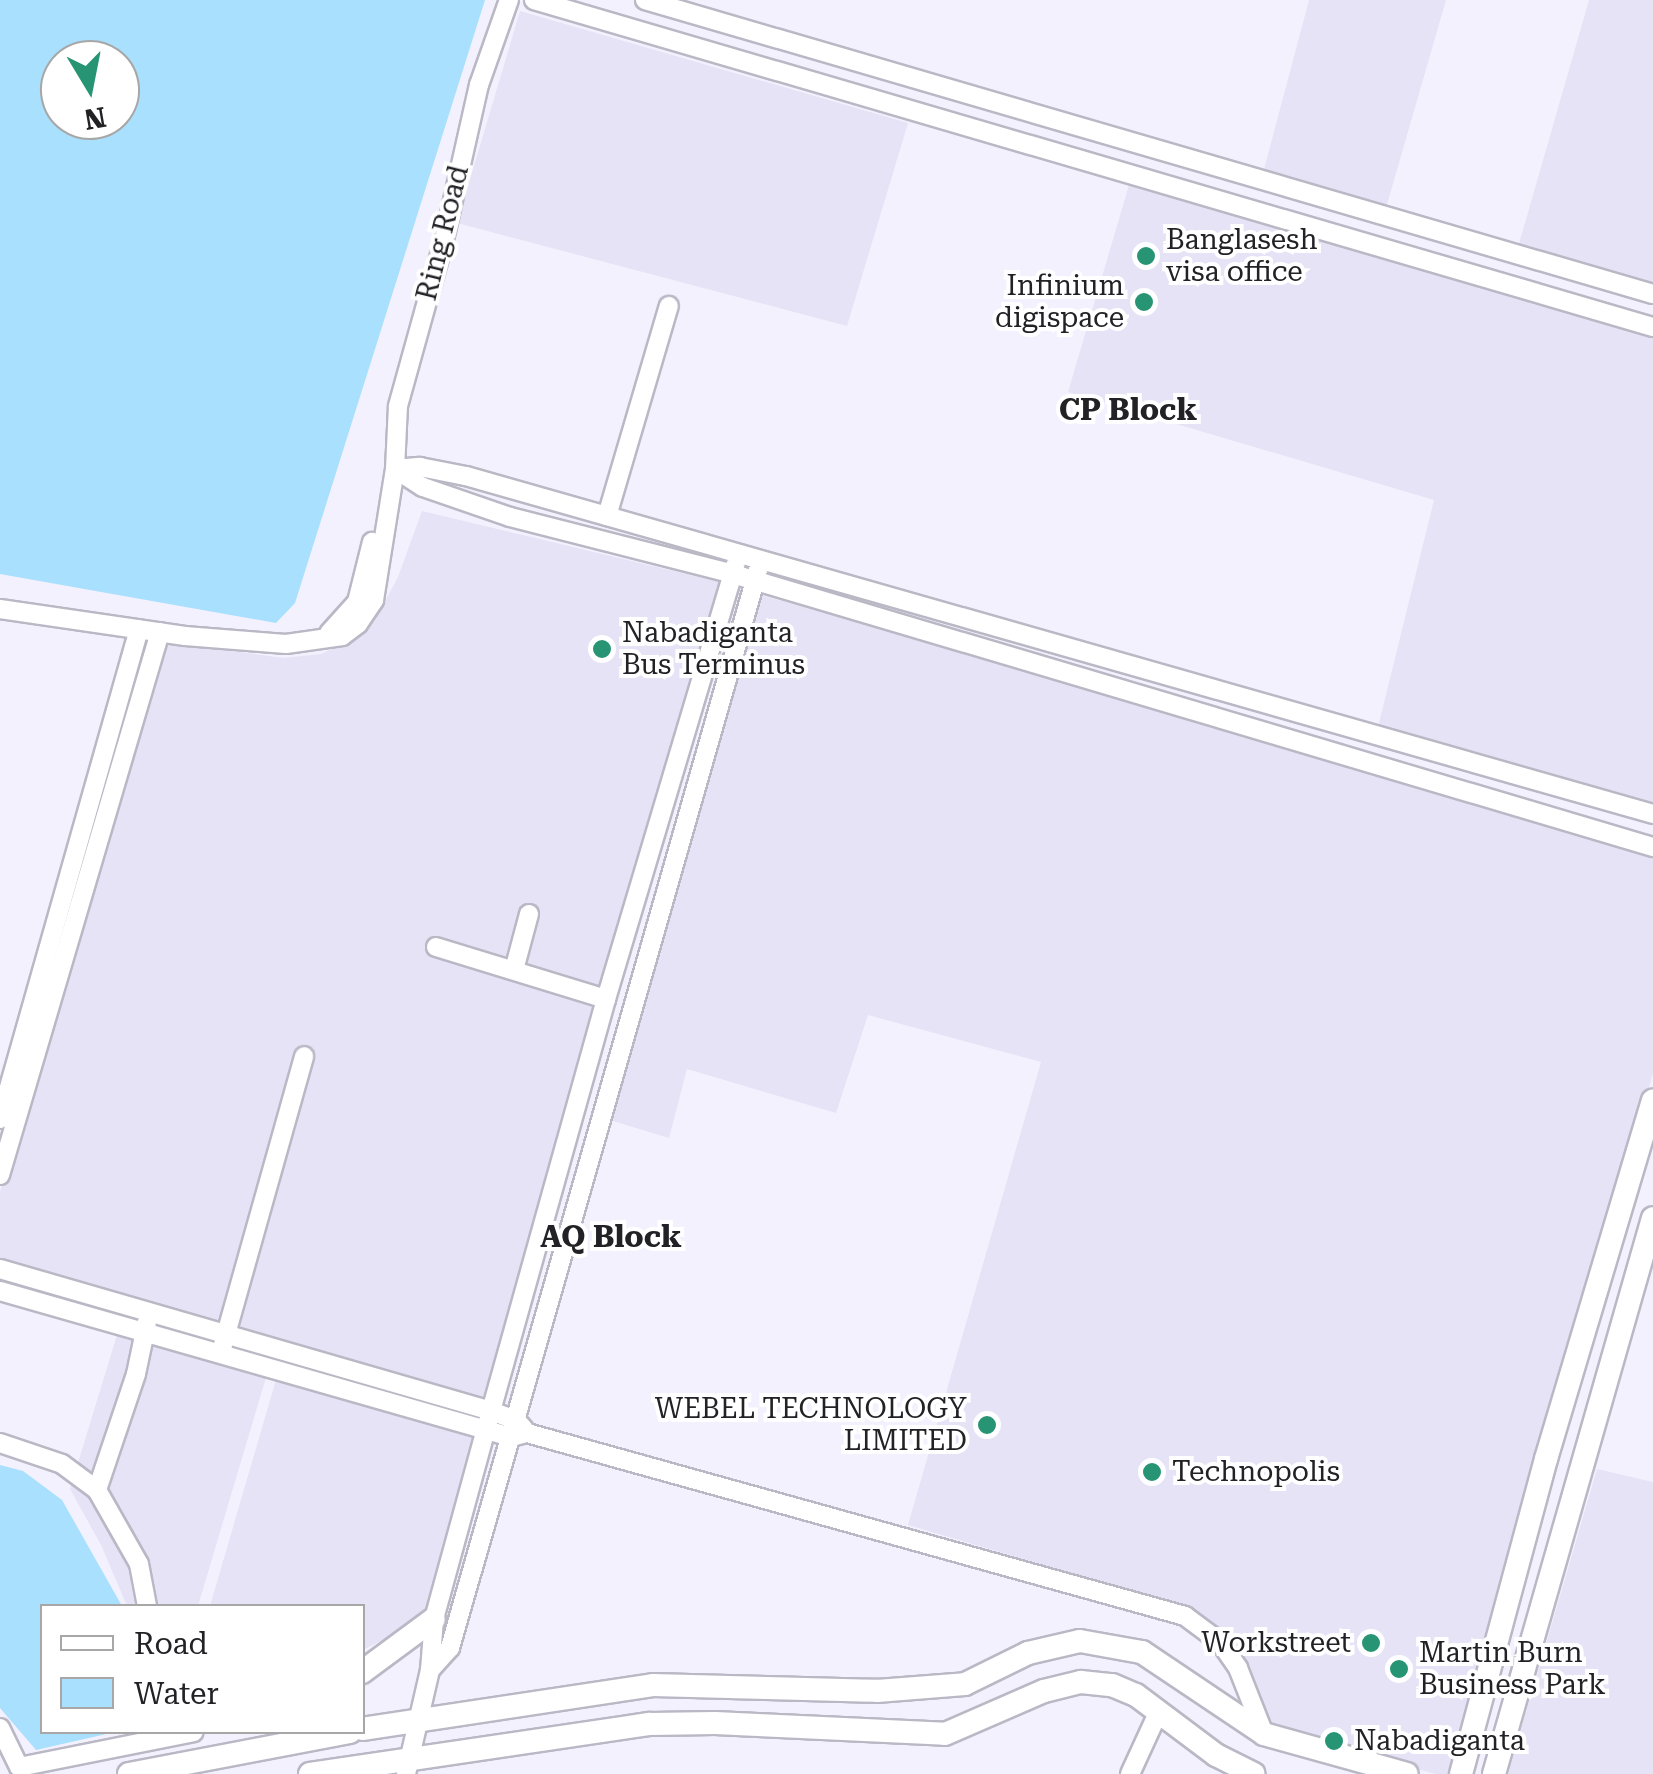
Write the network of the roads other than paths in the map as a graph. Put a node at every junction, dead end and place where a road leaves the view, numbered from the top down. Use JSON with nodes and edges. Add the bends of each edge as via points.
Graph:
{"nodes":[{"id":1,"x":509,"y":0,"type":"edge"},
{"id":2,"x":534,"y":0,"type":"edge"},
{"id":3,"x":644,"y":0,"type":"edge"},
{"id":4,"x":732,"y":26,"type":"junction"},
{"id":5,"x":726,"y":57,"type":"junction"},
{"id":6,"x":884,"y":70,"type":"junction"},
{"id":7,"x":875,"y":100,"type":"junction"},
{"id":8,"x":1653,"y":294,"type":"edge"},
{"id":9,"x":669,"y":306,"type":"dead end"},
{"id":10,"x":1653,"y":327,"type":"edge"},
{"id":11,"x":396,"y":469,"type":"junction"},
{"id":12,"x":607,"y":516,"type":"junction"},
{"id":13,"x":738,"y":553,"type":"junction"},
{"id":14,"x":760,"y":560,"type":"junction"},
{"id":15,"x":733,"y":574,"type":"junction"},
{"id":16,"x":754,"y":581,"type":"junction"},
{"id":17,"x":0,"y":609,"type":"edge"},
{"id":18,"x":139,"y":628,"type":"junction"},
{"id":19,"x":160,"y":632,"type":"junction"},
{"id":20,"x":1166,"y":678,"type":"junction"},
{"id":21,"x":1157,"y":698,"type":"junction"},
{"id":22,"x":1480,"y":766,"type":"junction"},
{"id":23,"x":1475,"y":791,"type":"junction"},
{"id":24,"x":1653,"y":814,"type":"edge"},
{"id":25,"x":1653,"y":847,"type":"edge"},
{"id":26,"x":528,"y":914,"type":"dead end"},
{"id":27,"x":436,"y":948,"type":"dead end"},
{"id":28,"x":514,"y":970,"type":"junction"},
{"id":29,"x":606,"y":998,"type":"junction"},
{"id":30,"x":304,"y":1056,"type":"dead end"},
{"id":31,"x":590,"y":1062,"type":"junction"},
{"id":32,"x":617,"y":1068,"type":"junction"},
{"id":33,"x":1653,"y":1100,"type":"edge"},
{"id":34,"x":0,"y":1119,"type":"edge"},
{"id":35,"x":0,"y":1175,"type":"edge"},
{"id":36,"x":1653,"y":1218,"type":"edge"},
{"id":37,"x":0,"y":1269,"type":"edge"},
{"id":38,"x":530,"y":1273,"type":"junction"},
{"id":39,"x":556,"y":1280,"type":"junction"},
{"id":40,"x":0,"y":1291,"type":"edge"},
{"id":41,"x":150,"y":1312,"type":"junction"},
{"id":42,"x":144,"y":1332,"type":"junction"},
{"id":43,"x":224,"y":1343,"type":"junction"},
{"id":44,"x":488,"y":1420,"type":"junction"},
{"id":45,"x":518,"y":1430,"type":"junction"},
{"id":46,"x":0,"y":1442,"type":"edge"},
{"id":47,"x":97,"y":1490,"type":"junction"},
{"id":48,"x":147,"y":1604,"type":"edge"},
{"id":49,"x":434,"y":1619,"type":"junction"},
{"id":50,"x":365,"y":1670,"type":"edge"},
{"id":51,"x":430,"y":1670,"type":"junction"},
{"id":52,"x":1160,"y":1711,"type":"junction"},
{"id":53,"x":418,"y":1719,"type":"junction"},
{"id":54,"x":0,"y":1728,"type":"edge"},
{"id":55,"x":365,"y":1728,"type":"edge"},
{"id":56,"x":168,"y":1734,"type":"edge"},
{"id":57,"x":264,"y":1734,"type":"edge"},
{"id":58,"x":339,"y":1734,"type":"edge"},
{"id":59,"x":1264,"y":1734,"type":"junction"},
{"id":60,"x":231,"y":1753,"type":"junction"},
{"id":61,"x":409,"y":1767,"type":"edge"},
{"id":62,"x":19,"y":1768,"type":"junction"},
{"id":63,"x":0,"y":1773,"type":"edge"},
{"id":64,"x":130,"y":1774,"type":"edge"},
{"id":65,"x":310,"y":1774,"type":"edge"},
{"id":66,"x":1130,"y":1774,"type":"edge"},
{"id":67,"x":1254,"y":1774,"type":"edge"},
{"id":68,"x":1407,"y":1774,"type":"edge"},
{"id":69,"x":1461,"y":1774,"type":"edge"},
{"id":70,"x":1494,"y":1774,"type":"edge"}],
"edges":[{"from":1,"to":11,"type":"street","name":"Ring Road","via":[[479,85],[398,406]]},
{"from":2,"to":5,"type":"street"},
{"from":3,"to":4,"type":"street"},
{"from":4,"to":5,"type":"street"},
{"from":4,"to":6,"type":"street"},
{"from":5,"to":7,"type":"street"},
{"from":6,"to":7,"type":"street"},
{"from":6,"to":8,"type":"street"},
{"from":7,"to":10,"type":"street"},
{"from":9,"to":12,"type":"street"},
{"from":11,"to":12,"type":"street","via":[[466,476]]},
{"from":11,"to":15,"type":"street","via":[[422,487],[510,517]]},
{"from":11,"to":19,"type":"street","name":"Ring Road","via":[[374,600],[342,636],[270,644]]},
{"from":12,"to":13,"type":"street"},
{"from":13,"to":14,"type":"street"},
{"from":13,"to":15,"type":"street"},
{"from":14,"to":16,"type":"street"},
{"from":14,"to":20,"type":"street"},
{"from":15,"to":16,"type":"street"},
{"from":15,"to":29,"type":"street"},
{"from":16,"to":21,"type":"street"},
{"from":16,"to":32,"type":"street"},
{"from":17,"to":18,"type":"street"},
{"from":18,"to":19,"type":"street"},
{"from":18,"to":34,"type":"street"},
{"from":19,"to":35,"type":"street"},
{"from":20,"to":21,"type":"street"},
{"from":20,"to":22,"type":"street"},
{"from":21,"to":23,"type":"street"},
{"from":22,"to":23,"type":"street"},
{"from":22,"to":24,"type":"street"},
{"from":23,"to":25,"type":"street"},
{"from":26,"to":28,"type":"street"},
{"from":27,"to":28,"type":"street"},
{"from":28,"to":29,"type":"street"},
{"from":29,"to":31,"type":"street"},
{"from":30,"to":43,"type":"street"},
{"from":31,"to":32,"type":"street"},
{"from":31,"to":38,"type":"street"},
{"from":32,"to":39,"type":"street"},
{"from":33,"to":69,"type":"main road"},
{"from":36,"to":70,"type":"main road"},
{"from":37,"to":41,"type":"street"},
{"from":38,"to":39,"type":"street"},
{"from":38,"to":44,"type":"street"},
{"from":39,"to":45,"type":"street"},
{"from":40,"to":42,"type":"street"},
{"from":41,"to":42,"type":"street"},
{"from":41,"to":43,"type":"street"},
{"from":42,"to":43,"type":"street"},
{"from":42,"to":47,"type":"street"},
{"from":43,"to":44,"type":"street"},
{"from":44,"to":45,"type":"street"},
{"from":44,"to":49,"type":"street"},
{"from":45,"to":51,"type":"street","via":[[450,1648]]},
{"from":45,"to":59,"type":"street","via":[[1185,1616],[1220,1642],[1238,1668]]},
{"from":46,"to":47,"type":"street","via":[[62,1464]]},
{"from":47,"to":48,"type":"street","via":[[139,1564]]},
{"from":49,"to":50,"type":"main road"},
{"from":49,"to":51,"type":"street"},
{"from":51,"to":53,"type":"street"},
{"from":52,"to":61,"type":"main road","via":[[1126,1690],[1081,1682],[945,1734],[684,1722],[615,1728]]},
{"from":52,"to":66,"type":"street"},
{"from":52,"to":67,"type":"main road","via":[[1216,1755]]},
{"from":53,"to":55,"type":"main road"},
{"from":53,"to":59,"type":"main road","via":[[654,1684],[877,1691],[965,1684],[1028,1653],[1080,1641],[1142,1652]]},
{"from":53,"to":61,"type":"street"},
{"from":54,"to":62,"type":"street"},
{"from":56,"to":62,"type":"street"},
{"from":57,"to":60,"type":"main road"},
{"from":58,"to":60,"type":"main road"},
{"from":59,"to":68,"type":"main road"},
{"from":60,"to":64,"type":"main road"},
{"from":61,"to":65,"type":"main road"},
{"from":62,"to":63,"type":"street"}]}
